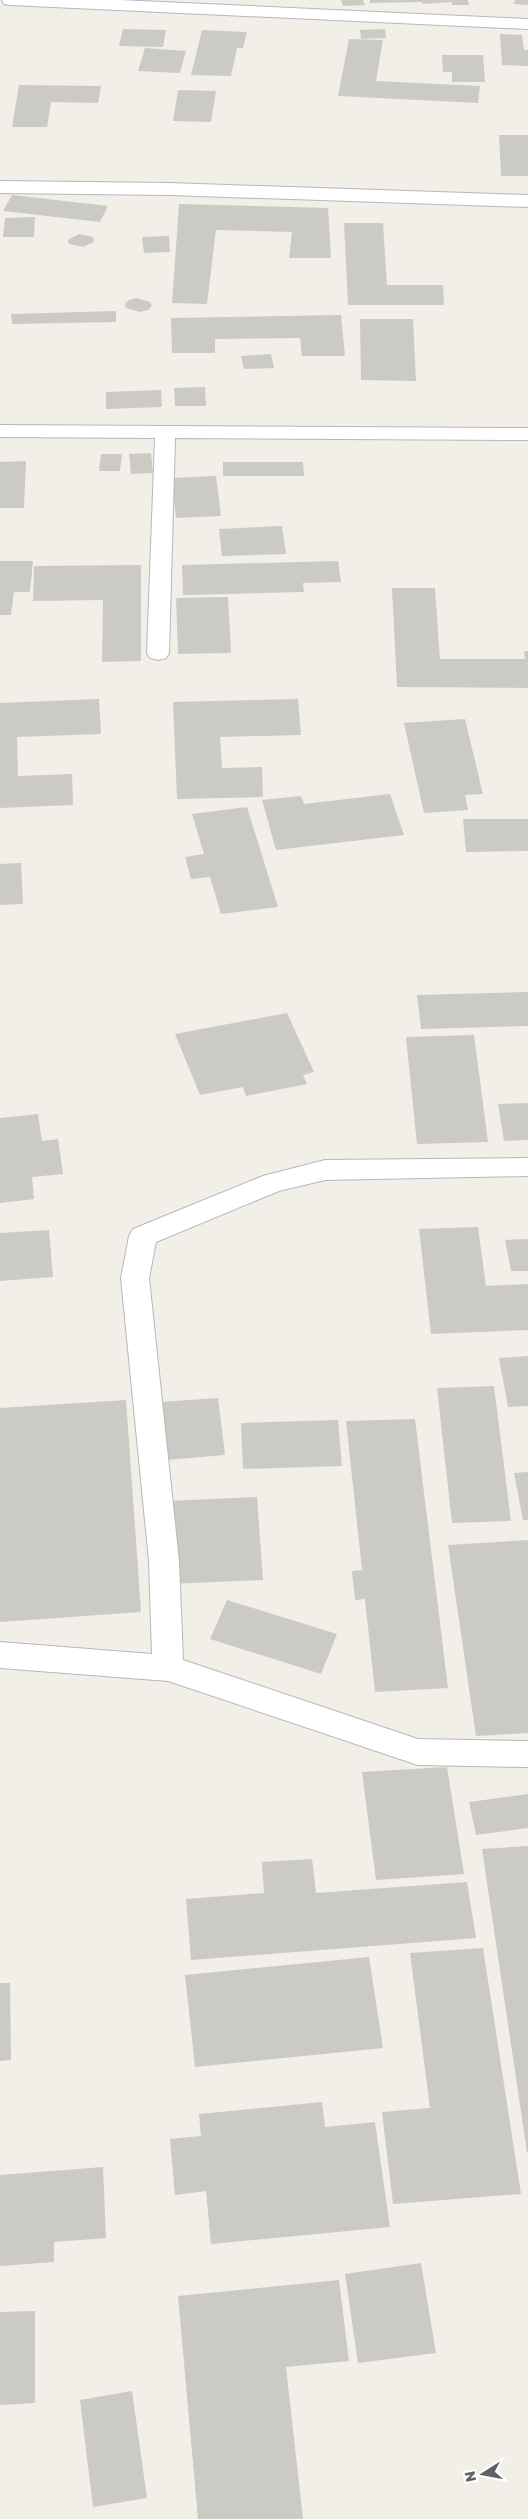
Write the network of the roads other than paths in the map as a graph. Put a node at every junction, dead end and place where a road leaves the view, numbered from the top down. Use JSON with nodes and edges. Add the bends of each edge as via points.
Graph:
{"nodes":[{"id":1,"x":10,"y":0,"type":"edge"},
{"id":2,"x":528,"y":24,"type":"edge"},
{"id":3,"x":0,"y":187,"type":"edge"},
{"id":4,"x":528,"y":201,"type":"edge"},
{"id":5,"x":0,"y":431,"type":"edge"},
{"id":6,"x":165,"y":432,"type":"junction"},
{"id":7,"x":528,"y":434,"type":"edge"},
{"id":8,"x":158,"y":653,"type":"dead end"},
{"id":9,"x":528,"y":1167,"type":"edge"},
{"id":10,"x":0,"y":1655,"type":"edge"},
{"id":11,"x":168,"y":1668,"type":"junction"},
{"id":12,"x":528,"y":1754,"type":"edge"}],
"edges":[{"from":1,"to":2,"type":"street"},
{"from":3,"to":4,"type":"street","via":[[170,189]]},
{"from":5,"to":6,"type":"street"},
{"from":6,"to":7,"type":"street"},
{"from":6,"to":8,"type":"street"},
{"from":9,"to":11,"type":"street","via":[[325,1170],[272,1183],[143,1236],[135,1278],[164,1561]]},
{"from":10,"to":11,"type":"street"},
{"from":11,"to":12,"type":"street","via":[[418,1752]]}]}
